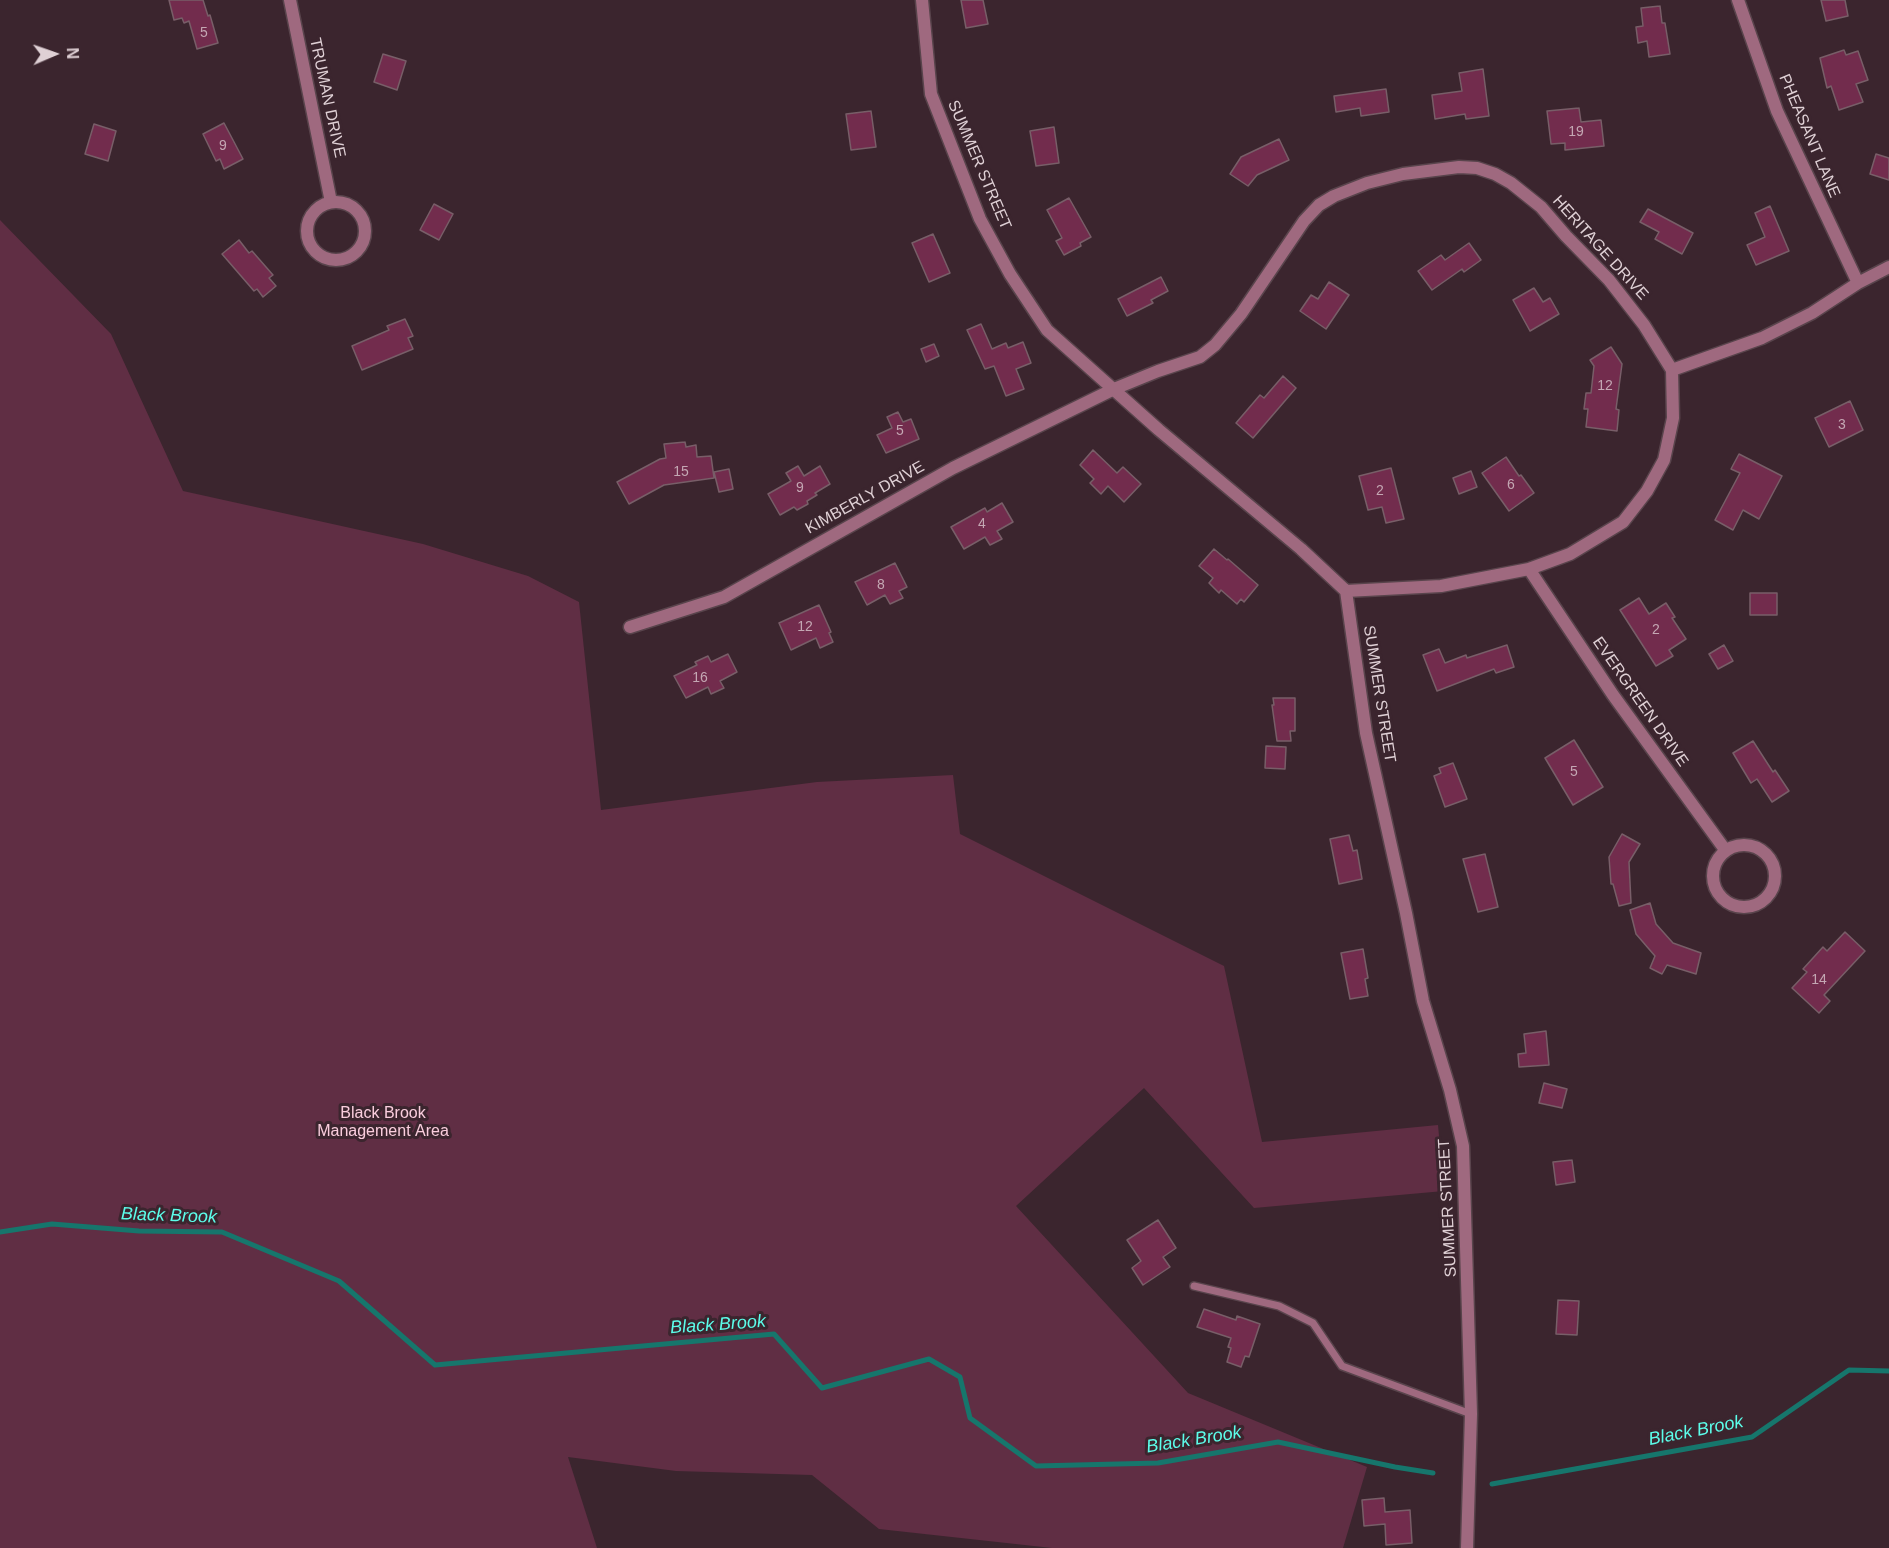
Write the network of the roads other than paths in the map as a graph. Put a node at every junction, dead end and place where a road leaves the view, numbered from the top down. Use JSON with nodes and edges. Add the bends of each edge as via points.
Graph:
{"nodes":[{"id":1,"x":290,"y":0,"type":"edge"},
{"id":2,"x":922,"y":0,"type":"edge"},
{"id":3,"x":1738,"y":0,"type":"edge"},
{"id":4,"x":331,"y":202,"type":"junction"},
{"id":5,"x":1889,"y":267,"type":"edge"},
{"id":6,"x":1858,"y":283,"type":"junction"},
{"id":7,"x":1672,"y":370,"type":"junction"},
{"id":8,"x":1114,"y":389,"type":"junction"},
{"id":9,"x":1529,"y":569,"type":"junction"},
{"id":10,"x":1346,"y":591,"type":"junction"},
{"id":11,"x":630,"y":627,"type":"dead end"},
{"id":12,"x":1726,"y":851,"type":"junction"},
{"id":13,"x":1194,"y":1286,"type":"dead end"},
{"id":14,"x":1471,"y":1414,"type":"junction"},
{"id":15,"x":1467,"y":1548,"type":"edge"}],
"edges":[{"from":1,"to":4,"type":"street","name":"TRUMAN DRIVE"},
{"from":2,"to":8,"type":"street","name":"SUMMER STREET","via":[[931,94],[980,219],[1047,330]]},
{"from":3,"to":6,"type":"street","name":"PHEASANT LANE","via":[[1777,111]]},
{"from":4,"to":4,"type":"street","via":[[344,202],[356,208],[365,224],[365,237],[359,249],[333,260],[314,249],[308,233],[317,209]]},
{"from":5,"to":6,"type":"street"},
{"from":6,"to":7,"type":"street","via":[[1812,313],[1762,338]]},
{"from":7,"to":8,"type":"street","name":"HERITAGE DRIVE","via":[[1629,303],[1541,207],[1495,174],[1459,167],[1376,180],[1319,206],[1304,221],[1241,314],[1215,345],[1200,357]]},
{"from":7,"to":9,"type":"street","via":[[1673,418],[1664,460],[1647,492],[1623,522],[1570,554]]},
{"from":8,"to":10,"type":"street","name":"SUMMER STREET"},
{"from":8,"to":11,"type":"street","name":"KIMBERLY DRIVE","via":[[953,468],[724,597]]},
{"from":9,"to":10,"type":"street","via":[[1441,586]]},
{"from":9,"to":12,"type":"street","name":"EVERGREEN DRIVE","via":[[1613,695]]},
{"from":10,"to":14,"type":"street","name":"SUMMER STREET","via":[[1366,733],[1423,1001],[1463,1146]]},
{"from":12,"to":12,"type":"street","via":[[1752,847],[1769,858],[1774,884],[1762,901],[1741,907],[1721,897],[1714,884],[1714,869]]},
{"from":13,"to":14,"type":"lane","via":[[1279,1306],[1313,1323],[1342,1366]]},
{"from":14,"to":15,"type":"street","name":"SUMMER STREET"}]}
